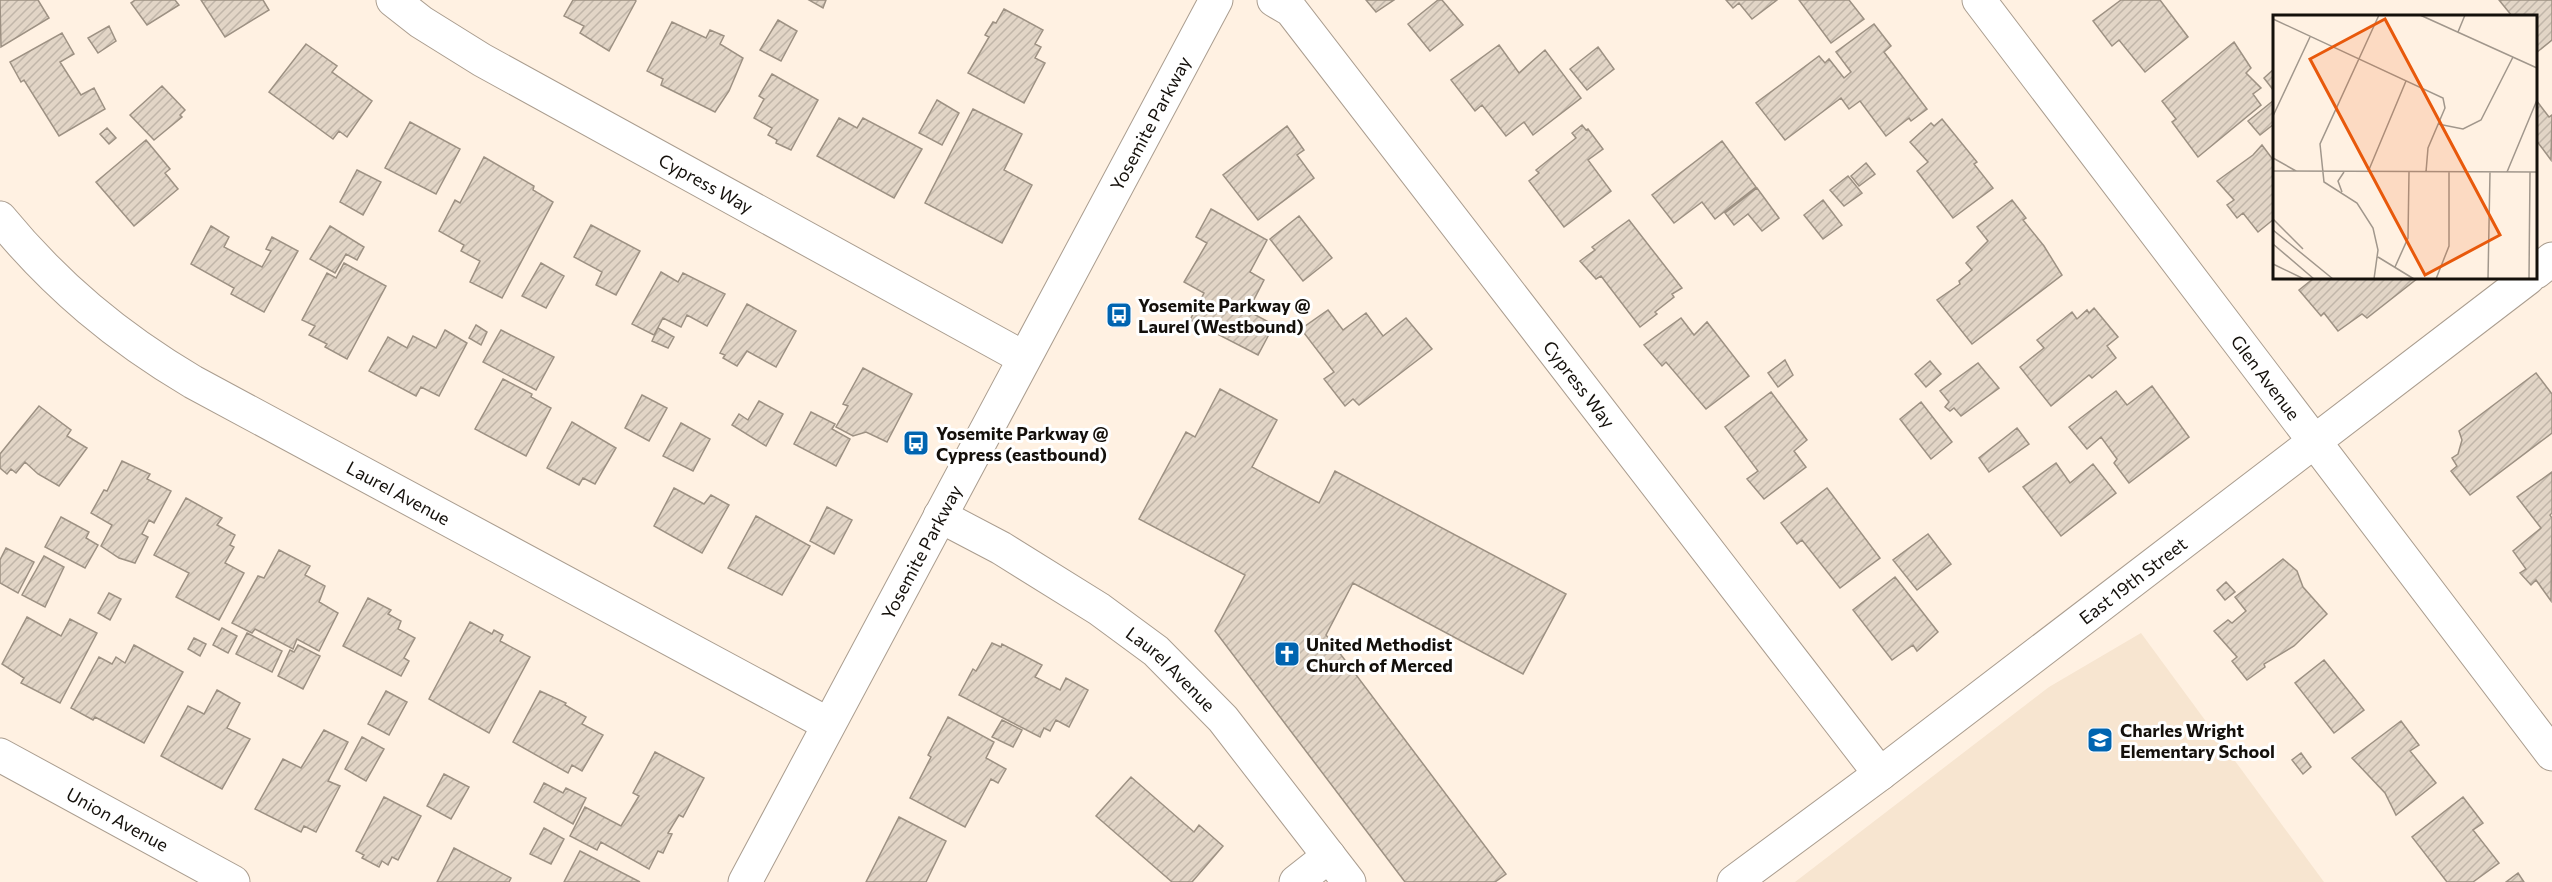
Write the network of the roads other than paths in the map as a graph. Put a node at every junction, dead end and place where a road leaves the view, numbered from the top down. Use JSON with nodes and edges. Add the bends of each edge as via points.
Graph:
{"nodes":[{"id":1,"x":393,"y":0,"type":"edge"},
{"id":2,"x":1216,"y":0,"type":"edge"},
{"id":3,"x":1274,"y":0,"type":"edge"},
{"id":4,"x":1979,"y":0,"type":"edge"},
{"id":5,"x":0,"y":218,"type":"edge"},
{"id":6,"x":2552,"y":259,"type":"edge"},
{"id":7,"x":2537,"y":270,"type":"edge"},
{"id":8,"x":2527,"y":279,"type":"edge"},
{"id":9,"x":1024,"y":358,"type":"junction"},
{"id":10,"x":2314,"y":441,"type":"junction"},
{"id":11,"x":940,"y":516,"type":"junction"},
{"id":12,"x":828,"y":724,"type":"junction"},
{"id":13,"x":2552,"y":754,"type":"edge"},
{"id":14,"x":0,"y":755,"type":"edge"},
{"id":15,"x":1880,"y":774,"type":"junction"},
{"id":16,"x":1329,"y":856,"type":"junction"},
{"id":17,"x":233,"y":882,"type":"edge"},
{"id":18,"x":745,"y":882,"type":"edge"},
{"id":19,"x":1296,"y":882,"type":"edge"},
{"id":20,"x":1349,"y":882,"type":"edge"},
{"id":21,"x":1734,"y":882,"type":"edge"}],
"edges":[{"from":1,"to":9,"type":"street","name":"Cypress Way","via":[[482,60]]},
{"from":2,"to":9,"type":"street","name":"Yosemite Parkway"},
{"from":3,"to":15,"type":"street","name":"Cypress Way","via":[[1291,10]]},
{"from":4,"to":10,"type":"street","name":"Glen Avenue"},
{"from":5,"to":12,"type":"street","name":"Laurel Avenue","via":[[63,288],[153,358]]},
{"from":6,"to":7,"type":"street"},
{"from":8,"to":10,"type":"street","name":"East 19th Street"},
{"from":9,"to":11,"type":"street","name":"Yosemite Parkway"},
{"from":10,"to":13,"type":"street","name":"Glen Avenue"},
{"from":10,"to":15,"type":"street","name":"East 19th Street"},
{"from":11,"to":12,"type":"street","name":"Yosemite Parkway"},
{"from":11,"to":16,"type":"street","name":"Laurel Avenue","via":[[1001,548],[1099,609],[1156,651],[1223,719]]},
{"from":12,"to":18,"type":"street","name":"Yosemite Parkway"},
{"from":14,"to":17,"type":"street","name":"Union Avenue"},
{"from":15,"to":21,"type":"street","name":"East 19th Street"},
{"from":16,"to":19,"type":"street"},
{"from":16,"to":20,"type":"street","name":"Laurel Avenue"}]}
